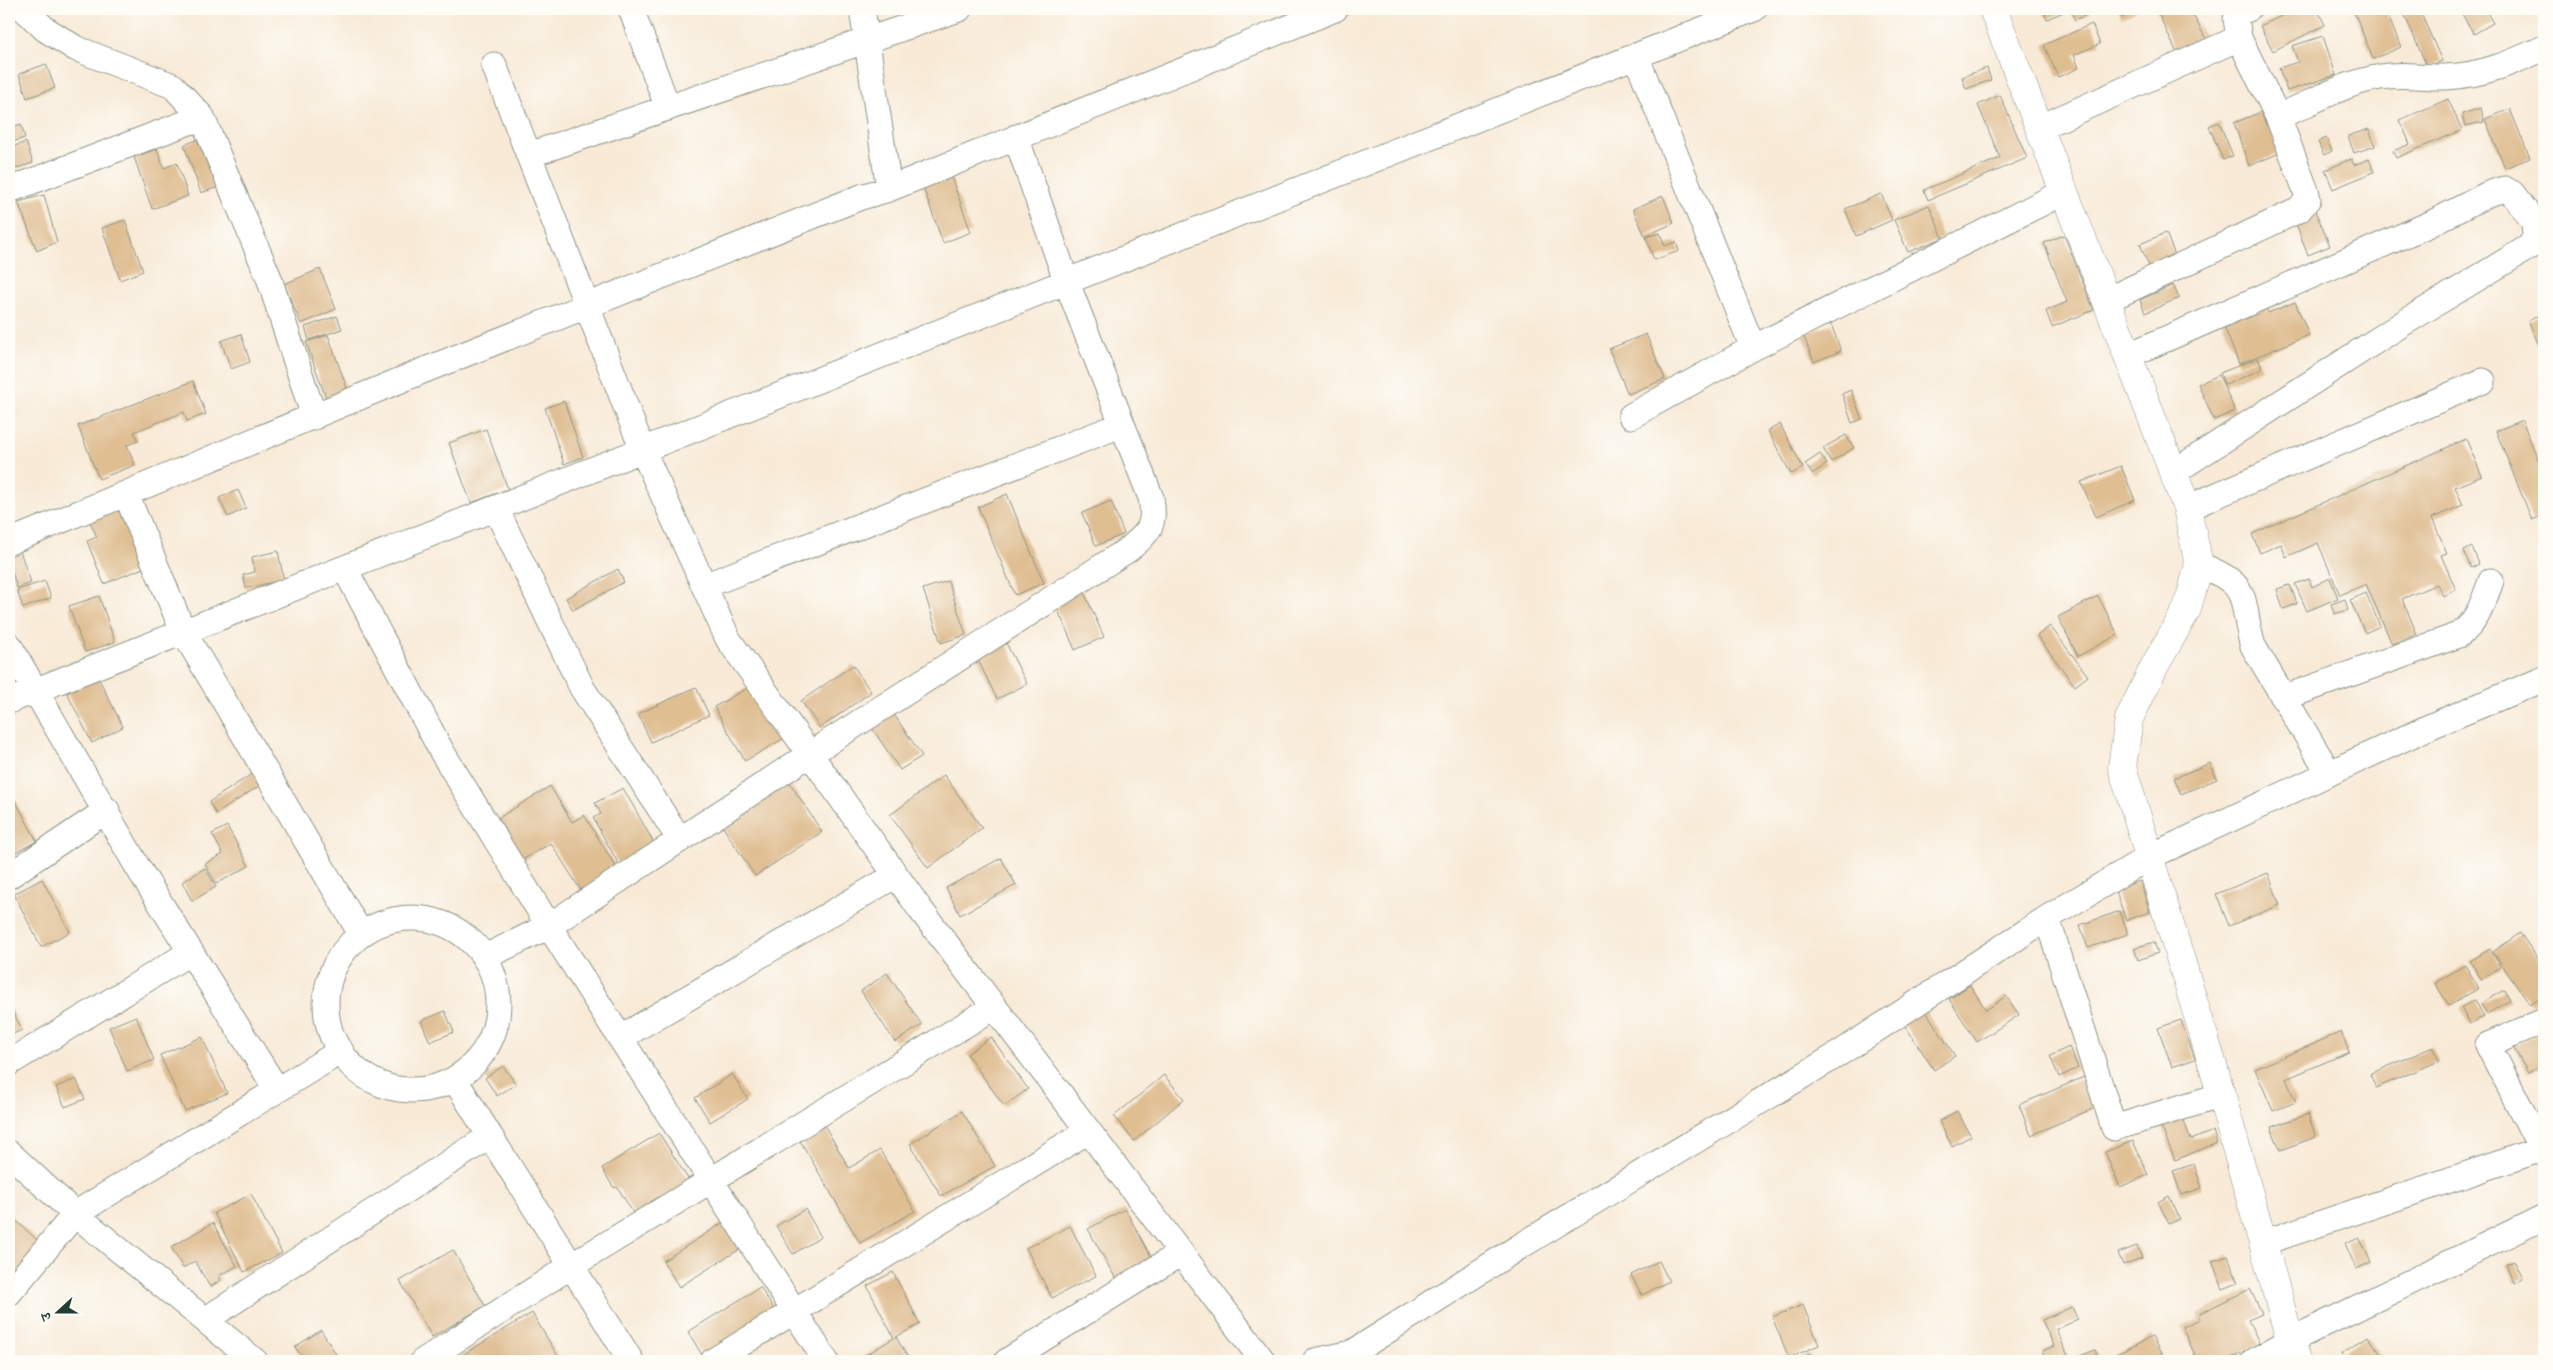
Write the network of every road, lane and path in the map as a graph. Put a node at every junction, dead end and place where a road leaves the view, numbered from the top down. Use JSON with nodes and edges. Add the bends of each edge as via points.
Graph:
{"nodes":[{"id":1,"x":24,"y":9,"type":"edge"},
{"id":2,"x":862,"y":9,"type":"edge"},
{"id":3,"x":959,"y":9,"type":"edge"},
{"id":4,"x":1336,"y":9,"type":"edge"},
{"id":5,"x":1754,"y":9,"type":"edge"},
{"id":6,"x":1992,"y":9,"type":"edge"},
{"id":7,"x":2248,"y":9,"type":"edge"},
{"id":8,"x":638,"y":11,"type":"edge"},
{"id":9,"x":1293,"y":17,"type":"edge"},
{"id":10,"x":2239,"y":38,"type":"junction"},
{"id":11,"x":868,"y":39,"type":"junction"},
{"id":12,"x":2544,"y":48,"type":"edge"},
{"id":13,"x":1636,"y":56,"type":"junction"},
{"id":14,"x":494,"y":65,"type":"dead end"},
{"id":15,"x":668,"y":108,"type":"junction"},
{"id":16,"x":202,"y":116,"type":"junction"},
{"id":17,"x":2278,"y":117,"type":"junction"},
{"id":18,"x":2039,"y":128,"type":"junction"},
{"id":19,"x":1016,"y":137,"type":"junction"},
{"id":20,"x":529,"y":155,"type":"junction"},
{"id":21,"x":889,"y":189,"type":"junction"},
{"id":22,"x":9,"y":190,"type":"edge"},
{"id":23,"x":2064,"y":192,"type":"junction"},
{"id":24,"x":1067,"y":283,"type":"junction"},
{"id":25,"x":2107,"y":300,"type":"junction"},
{"id":26,"x":588,"y":306,"type":"junction"},
{"id":27,"x":1753,"y":348,"type":"junction"},
{"id":28,"x":2128,"y":355,"type":"junction"},
{"id":29,"x":2483,"y":381,"type":"dead end"},
{"id":30,"x":1630,"y":416,"type":"dead end"},
{"id":31,"x":314,"y":417,"type":"junction"},
{"id":32,"x":1121,"y":425,"type":"junction"},
{"id":33,"x":643,"y":451,"type":"junction"},
{"id":34,"x":2174,"y":472,"type":"junction"},
{"id":35,"x":126,"y":494,"type":"junction"},
{"id":36,"x":2187,"y":508,"type":"junction"},
{"id":37,"x":496,"y":509,"type":"junction"},
{"id":38,"x":9,"y":542,"type":"edge"},
{"id":39,"x":2199,"y":565,"type":"junction"},
{"id":40,"x":345,"y":569,"type":"junction"},
{"id":41,"x":2491,"y":581,"type":"dead end"},
{"id":42,"x":704,"y":586,"type":"junction"},
{"id":43,"x":183,"y":632,"type":"junction"},
{"id":44,"x":9,"y":645,"type":"edge"},
{"id":45,"x":2544,"y":680,"type":"edge"},
{"id":46,"x":36,"y":688,"type":"junction"},
{"id":47,"x":2283,"y":698,"type":"junction"},
{"id":48,"x":9,"y":701,"type":"edge"},
{"id":49,"x":810,"y":754,"type":"junction"},
{"id":50,"x":2329,"y":773,"type":"junction"},
{"id":51,"x":107,"y":810,"type":"junction"},
{"id":52,"x":680,"y":840,"type":"junction"},
{"id":53,"x":2149,"y":857,"type":"junction"},
{"id":54,"x":896,"y":875,"type":"junction"},
{"id":55,"x":9,"y":876,"type":"edge"},
{"id":56,"x":2046,"y":918,"type":"junction"},
{"id":57,"x":549,"y":926,"type":"junction"},
{"id":58,"x":361,"y":934,"type":"junction"},
{"id":59,"x":191,"y":952,"type":"junction"},
{"id":60,"x":485,"y":957,"type":"junction"},
{"id":61,"x":994,"y":1007,"type":"junction"},
{"id":62,"x":2544,"y":1021,"type":"edge"},
{"id":63,"x":620,"y":1038,"type":"junction"},
{"id":64,"x":341,"y":1051,"type":"junction"},
{"id":65,"x":9,"y":1063,"type":"edge"},
{"id":66,"x":455,"y":1080,"type":"junction"},
{"id":67,"x":277,"y":1090,"type":"junction"},
{"id":68,"x":2222,"y":1095,"type":"junction"},
{"id":69,"x":1088,"y":1131,"type":"junction"},
{"id":70,"x":490,"y":1136,"type":"junction"},
{"id":71,"x":2543,"y":1149,"type":"edge"},
{"id":72,"x":9,"y":1153,"type":"edge"},
{"id":73,"x":711,"y":1180,"type":"junction"},
{"id":74,"x":75,"y":1214,"type":"junction"},
{"id":75,"x":2544,"y":1217,"type":"edge"},
{"id":76,"x":2262,"y":1243,"type":"junction"},
{"id":77,"x":1181,"y":1253,"type":"junction"},
{"id":78,"x":571,"y":1266,"type":"junction"},
{"id":79,"x":9,"y":1294,"type":"edge"},
{"id":80,"x":794,"y":1310,"type":"junction"},
{"id":81,"x":205,"y":1320,"type":"junction"},
{"id":82,"x":2293,"y":1351,"type":"edge"},
{"id":83,"x":255,"y":1361,"type":"edge"},
{"id":84,"x":424,"y":1361,"type":"edge"},
{"id":85,"x":631,"y":1361,"type":"edge"},
{"id":86,"x":713,"y":1361,"type":"edge"},
{"id":87,"x":826,"y":1361,"type":"edge"},
{"id":88,"x":1007,"y":1361,"type":"edge"},
{"id":89,"x":1263,"y":1361,"type":"edge"},
{"id":90,"x":1315,"y":1361,"type":"edge"},
{"id":91,"x":2254,"y":1361,"type":"edge"}],
"edges":[{"from":1,"to":16,"type":"street","via":[[45,29],[76,48],[173,86]]},
{"from":2,"to":11,"type":"street"},
{"from":3,"to":11,"type":"street"},
{"from":4,"to":9,"type":"street"},
{"from":5,"to":13,"type":"street"},
{"from":6,"to":18,"type":"street"},
{"from":7,"to":10,"type":"street","via":[[2241,12],[2236,20]]},
{"from":8,"to":15,"type":"street"},
{"from":9,"to":19,"type":"street"},
{"from":10,"to":17,"type":"street"},
{"from":10,"to":18,"type":"street"},
{"from":11,"to":15,"type":"street"},
{"from":11,"to":21,"type":"street"},
{"from":12,"to":17,"type":"street","via":[[2498,68],[2473,74],[2381,77],[2359,82]]},
{"from":13,"to":24,"type":"street"},
{"from":13,"to":27,"type":"street"},
{"from":14,"to":20,"type":"street"},
{"from":15,"to":20,"type":"street"},
{"from":16,"to":22,"type":"street"},
{"from":16,"to":31,"type":"street","via":[[269,278]]},
{"from":17,"to":25,"type":"street","via":[[2306,190],[2308,199],[2299,210]]},
{"from":18,"to":23,"type":"street"},
{"from":19,"to":21,"type":"street"},
{"from":19,"to":24,"type":"street"},
{"from":20,"to":26,"type":"street"},
{"from":21,"to":26,"type":"street"},
{"from":23,"to":25,"type":"street"},
{"from":23,"to":27,"type":"street"},
{"from":24,"to":32,"type":"street"},
{"from":24,"to":33,"type":"street"},
{"from":25,"to":28,"type":"street"},
{"from":26,"to":31,"type":"street"},
{"from":26,"to":33,"type":"street"},
{"from":27,"to":30,"type":"street"},
{"from":28,"to":34,"type":"street"},
{"from":28,"to":34,"type":"street","via":[[2430,224],[2488,194],[2504,190],[2512,193],[2534,222],[2535,238],[2529,247],[2402,324]]},
{"from":29,"to":36,"type":"street"},
{"from":31,"to":35,"type":"street"},
{"from":32,"to":42,"type":"street"},
{"from":32,"to":49,"type":"street","via":[[1151,498],[1154,514],[1148,533],[1129,549]]},
{"from":33,"to":37,"type":"street"},
{"from":33,"to":42,"type":"street"},
{"from":34,"to":36,"type":"street"},
{"from":35,"to":38,"type":"street"},
{"from":35,"to":43,"type":"street"},
{"from":36,"to":39,"type":"street"},
{"from":37,"to":40,"type":"street"},
{"from":37,"to":52,"type":"street","via":[[582,688]]},
{"from":39,"to":47,"type":"street","via":[[2226,577],[2243,596],[2253,646]]},
{"from":39,"to":53,"type":"street","via":[[2187,609],[2129,719],[2122,767]]},
{"from":40,"to":43,"type":"street"},
{"from":40,"to":57,"type":"street","via":[[442,752]]},
{"from":41,"to":47,"type":"street","via":[[2476,620],[2460,635]]},
{"from":42,"to":49,"type":"street","via":[[728,639]]},
{"from":43,"to":46,"type":"street"},
{"from":43,"to":58,"type":"street"},
{"from":44,"to":46,"type":"street"},
{"from":45,"to":50,"type":"street","via":[[2431,726]]},
{"from":46,"to":48,"type":"street"},
{"from":46,"to":51,"type":"street"},
{"from":47,"to":50,"type":"street"},
{"from":49,"to":52,"type":"street"},
{"from":49,"to":54,"type":"street"},
{"from":50,"to":53,"type":"street"},
{"from":51,"to":55,"type":"street"},
{"from":51,"to":59,"type":"street","via":[[137,866]]},
{"from":52,"to":57,"type":"street"},
{"from":53,"to":56,"type":"street"},
{"from":53,"to":68,"type":"street"},
{"from":54,"to":61,"type":"street"},
{"from":54,"to":63,"type":"street"},
{"from":56,"to":68,"type":"street","via":[[2114,1128]]},
{"from":56,"to":90,"type":"street","via":[[1837,1055],[1519,1246],[1352,1353]]},
{"from":57,"to":60,"type":"street"},
{"from":57,"to":63,"type":"street"},
{"from":58,"to":60,"type":"street","via":[[387,921],[416,918],[445,924],[468,939]]},
{"from":58,"to":64,"type":"street","via":[[340,956],[328,983],[326,1013],[334,1041]]},
{"from":59,"to":65,"type":"street"},
{"from":59,"to":67,"type":"street"},
{"from":60,"to":66,"type":"street","via":[[496,986],[498,1013],[491,1040],[476,1063]]},
{"from":61,"to":69,"type":"street"},
{"from":61,"to":73,"type":"street"},
{"from":62,"to":71,"type":"street","via":[[2488,1045]]},
{"from":63,"to":73,"type":"street"},
{"from":64,"to":66,"type":"street","via":[[351,1066],[375,1083],[402,1090],[429,1089]]},
{"from":64,"to":67,"type":"street"},
{"from":66,"to":70,"type":"street"},
{"from":67,"to":74,"type":"street"},
{"from":68,"to":76,"type":"street"},
{"from":69,"to":77,"type":"street"},
{"from":69,"to":80,"type":"street"},
{"from":70,"to":78,"type":"street"},
{"from":70,"to":81,"type":"street"},
{"from":71,"to":76,"type":"street"},
{"from":72,"to":74,"type":"street"},
{"from":73,"to":78,"type":"street"},
{"from":73,"to":80,"type":"street"},
{"from":74,"to":79,"type":"street"},
{"from":74,"to":81,"type":"street"},
{"from":75,"to":82,"type":"street"},
{"from":76,"to":82,"type":"street"},
{"from":77,"to":88,"type":"street"},
{"from":77,"to":89,"type":"street"},
{"from":78,"to":84,"type":"street"},
{"from":78,"to":85,"type":"street"},
{"from":80,"to":86,"type":"street"},
{"from":80,"to":87,"type":"street"},
{"from":81,"to":83,"type":"street"},
{"from":82,"to":91,"type":"street"}]}
